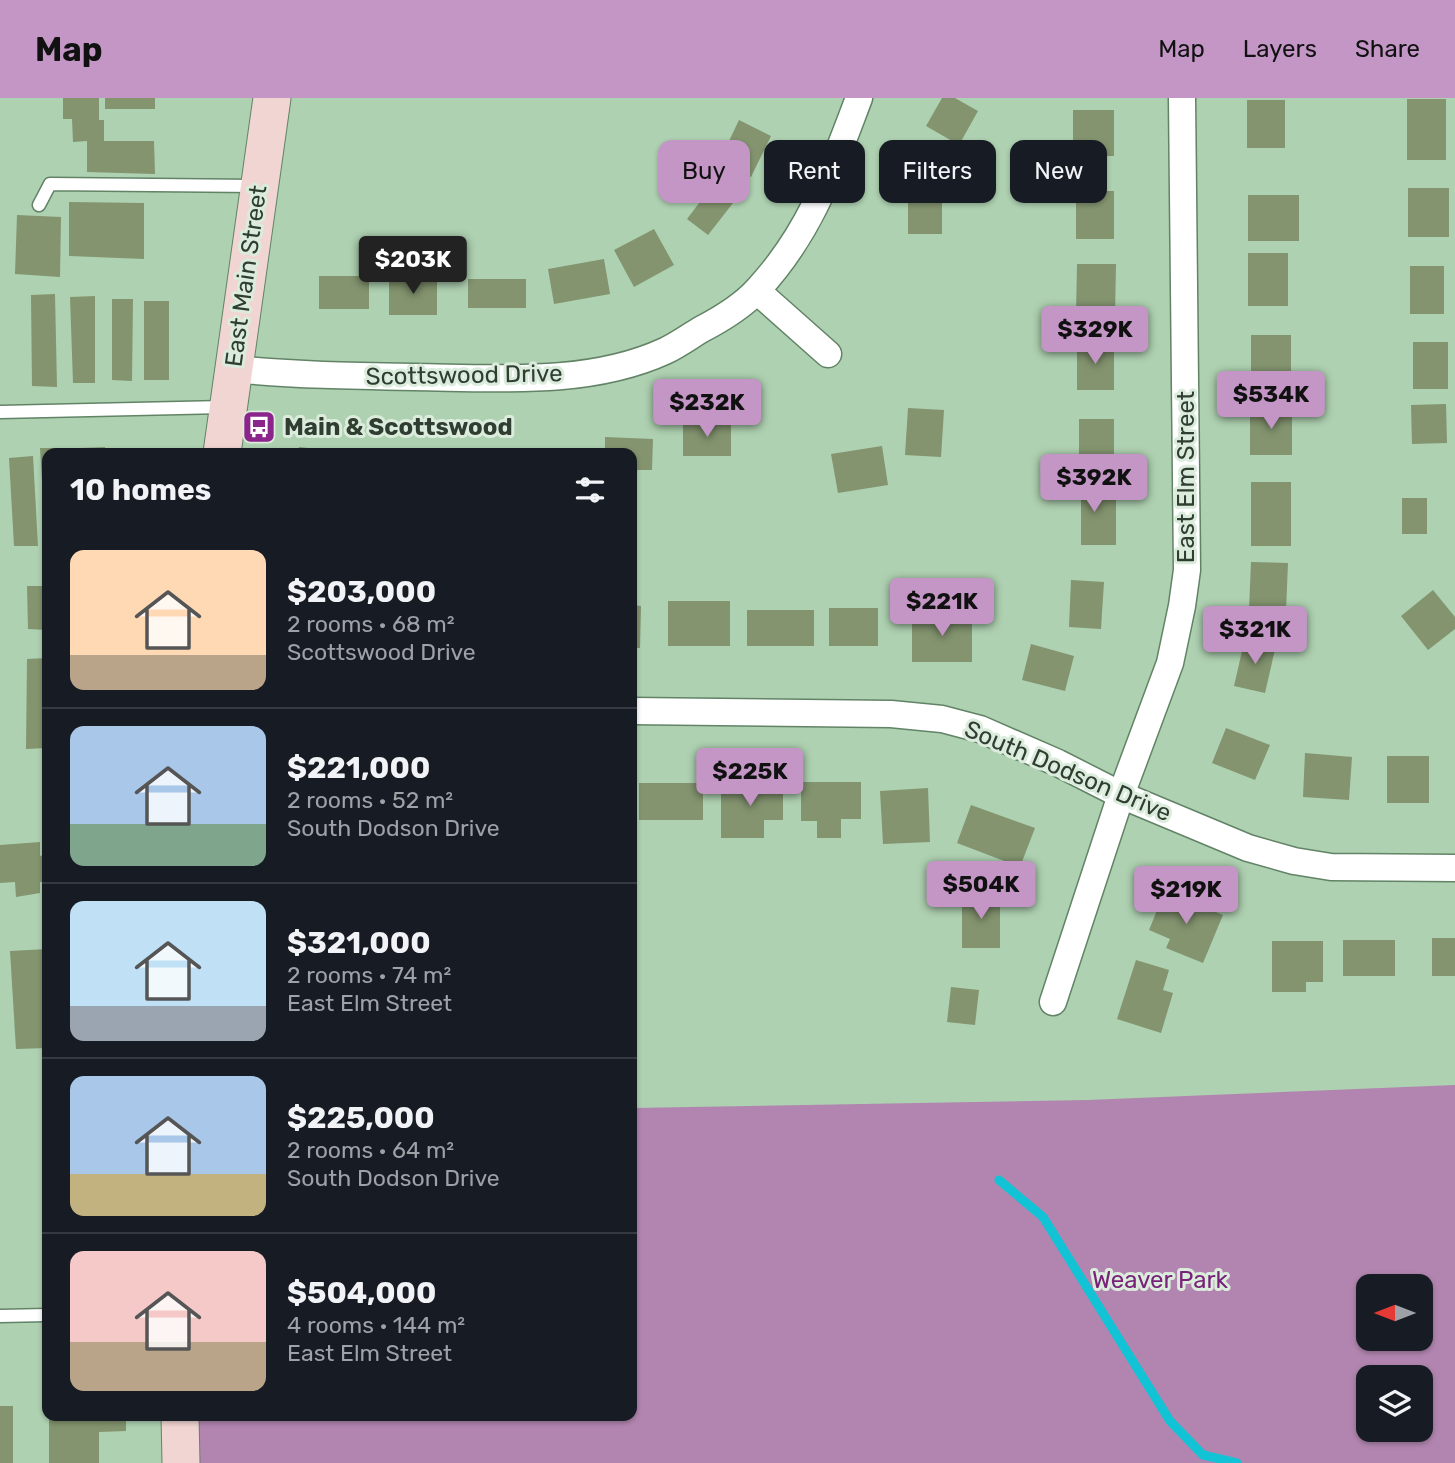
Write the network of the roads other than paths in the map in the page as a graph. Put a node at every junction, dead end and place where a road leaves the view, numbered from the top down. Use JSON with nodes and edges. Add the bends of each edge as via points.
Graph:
{"nodes":[{"id":1,"x":272,"y":98,"type":"edge"},
{"id":2,"x":859,"y":98,"type":"edge"},
{"id":3,"x":1182,"y":98,"type":"edge"},
{"id":4,"x":258,"y":186,"type":"junction"},
{"id":5,"x":39,"y":205,"type":"dead end"},
{"id":6,"x":757,"y":291,"type":"junction"},
{"id":7,"x":828,"y":354,"type":"dead end"},
{"id":8,"x":233,"y":369,"type":"junction"},
{"id":9,"x":228,"y":407,"type":"junction"},
{"id":10,"x":0,"y":412,"type":"edge"},
{"id":11,"x":223,"y":448,"type":"edge"},
{"id":12,"x":637,"y":711,"type":"edge"},
{"id":13,"x":1121,"y":795,"type":"junction"},
{"id":14,"x":1455,"y":868,"type":"edge"},
{"id":15,"x":1053,"y":1002,"type":"dead end"},
{"id":16,"x":42,"y":1315,"type":"edge"},
{"id":17,"x":0,"y":1316,"type":"edge"},
{"id":18,"x":180,"y":1421,"type":"edge"},
{"id":19,"x":181,"y":1463,"type":"edge"}],
"edges":[{"from":1,"to":4,"type":"main road","name":"East Main Street"},
{"from":2,"to":6,"type":"street","name":"Scottswood Drive","via":[[809,220]]},
{"from":3,"to":13,"type":"street","name":"East Elm Street","via":[[1187,570],[1170,663]]},
{"from":4,"to":5,"type":"lane","via":[[50,184]]},
{"from":4,"to":8,"type":"main road","name":"East Main Street"},
{"from":6,"to":7,"type":"street"},
{"from":6,"to":8,"type":"street","name":"Scottswood Drive","via":[[665,351],[580,374],[507,378],[297,375]]},
{"from":8,"to":9,"type":"main road","name":"East Main Street"},
{"from":9,"to":10,"type":"lane"},
{"from":9,"to":11,"type":"main road","name":"East Main Street"},
{"from":12,"to":13,"type":"street","name":"South Dodson Drive","via":[[891,713],[942,719],[980,729]]},
{"from":13,"to":14,"type":"street","name":"South Dodson Drive","via":[[1248,848],[1294,861],[1331,867]]},
{"from":13,"to":15,"type":"street","name":"East Elm Street"},
{"from":16,"to":17,"type":"lane"},
{"from":18,"to":19,"type":"main road"}]}
